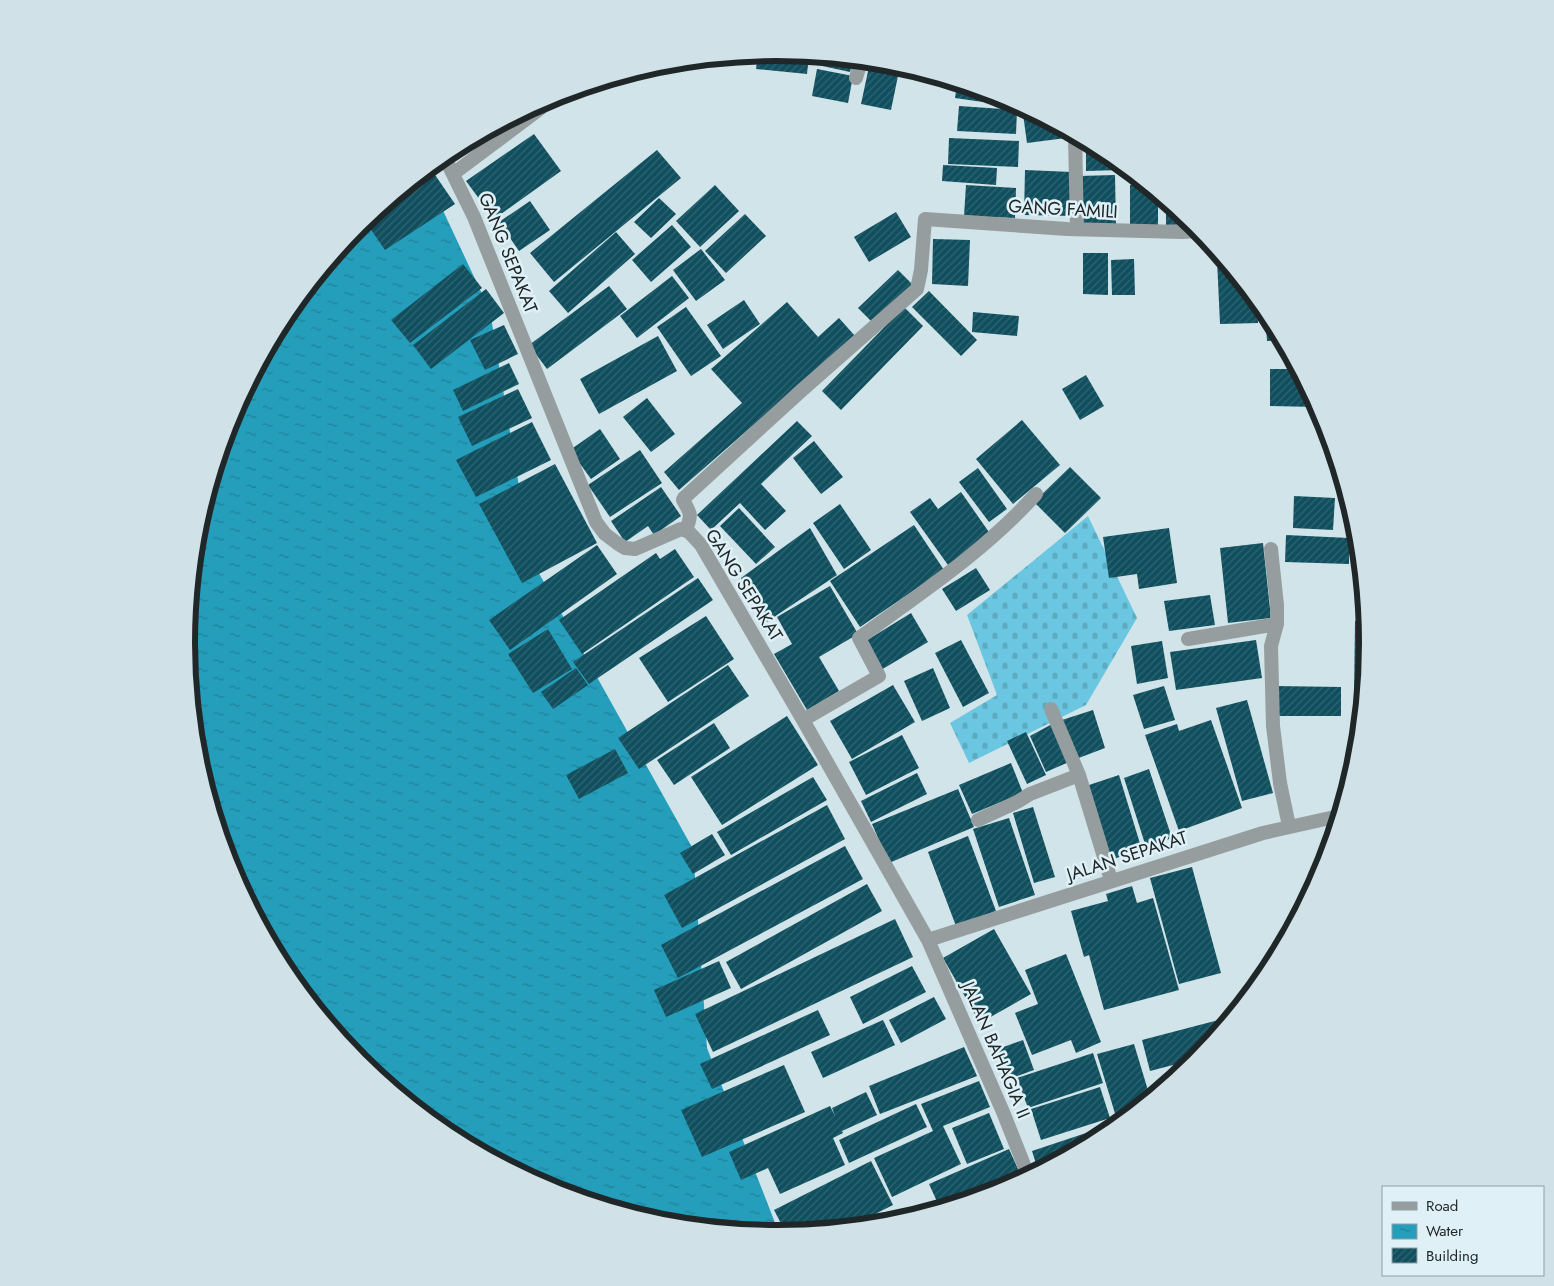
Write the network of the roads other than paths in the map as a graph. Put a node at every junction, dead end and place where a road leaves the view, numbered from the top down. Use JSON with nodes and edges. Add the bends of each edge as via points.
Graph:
{"nodes":[{"id":1,"x":859,"y":67,"type":"edge"},
{"id":2,"x":856,"y":78,"type":"dead end"},
{"id":3,"x":529,"y":117,"type":"edge"},
{"id":4,"x":1075,"y":143,"type":"edge"},
{"id":5,"x":448,"y":163,"type":"edge"},
{"id":6,"x":453,"y":174,"type":"junction"},
{"id":7,"x":1077,"y":229,"type":"junction"},
{"id":8,"x":1187,"y":231,"type":"edge"},
{"id":9,"x":1036,"y":494,"type":"dead end"},
{"id":10,"x":686,"y":530,"type":"junction"},
{"id":11,"x":1271,"y":549,"type":"dead end"},
{"id":12,"x":1277,"y":624,"type":"junction"},
{"id":13,"x":1188,"y":639,"type":"dead end"},
{"id":14,"x":1052,"y":709,"type":"dead end"},
{"id":15,"x":803,"y":720,"type":"junction"},
{"id":16,"x":1079,"y":775,"type":"junction"},
{"id":17,"x":1332,"y":817,"type":"edge"},
{"id":18,"x":978,"y":820,"type":"dead end"},
{"id":19,"x":1290,"y":826,"type":"junction"},
{"id":20,"x":1111,"y":880,"type":"junction"},
{"id":21,"x":928,"y":940,"type":"junction"},
{"id":22,"x":1026,"y":1169,"type":"edge"}],
"edges":[{"from":1,"to":2,"type":"street"},
{"from":3,"to":6,"type":"street"},
{"from":4,"to":7,"type":"street"},
{"from":5,"to":6,"type":"street","name":"GANG SEPAKAT"},
{"from":6,"to":10,"type":"street","name":"GANG SEPAKAT","via":[[474,217],[596,522],[617,543],[634,549],[678,530]]},
{"from":7,"to":8,"type":"street","name":"GANG FAMILI"},
{"from":7,"to":10,"type":"street","name":"GANG FAMILI","via":[[925,219],[917,290],[684,498],[691,517]]},
{"from":9,"to":15,"type":"street","via":[[985,544],[859,638],[879,676]]},
{"from":10,"to":15,"type":"street","name":"GANG SEPAKAT","via":[[701,545]]},
{"from":11,"to":12,"type":"street"},
{"from":12,"to":13,"type":"street"},
{"from":12,"to":19,"type":"street","via":[[1271,646],[1274,726],[1280,783]]},
{"from":14,"to":16,"type":"street"},
{"from":15,"to":21,"type":"street","name":"GANG SEPAKAT"},
{"from":16,"to":18,"type":"street","via":[[1030,794]]},
{"from":16,"to":20,"type":"street"},
{"from":17,"to":19,"type":"street","name":"JALAN SEPAKAT"},
{"from":19,"to":20,"type":"street","name":"JALAN SEPAKAT"},
{"from":20,"to":21,"type":"street","name":"JALAN SEPAKAT"},
{"from":21,"to":22,"type":"street","name":"JALAN BAHAGIA II"}]}
